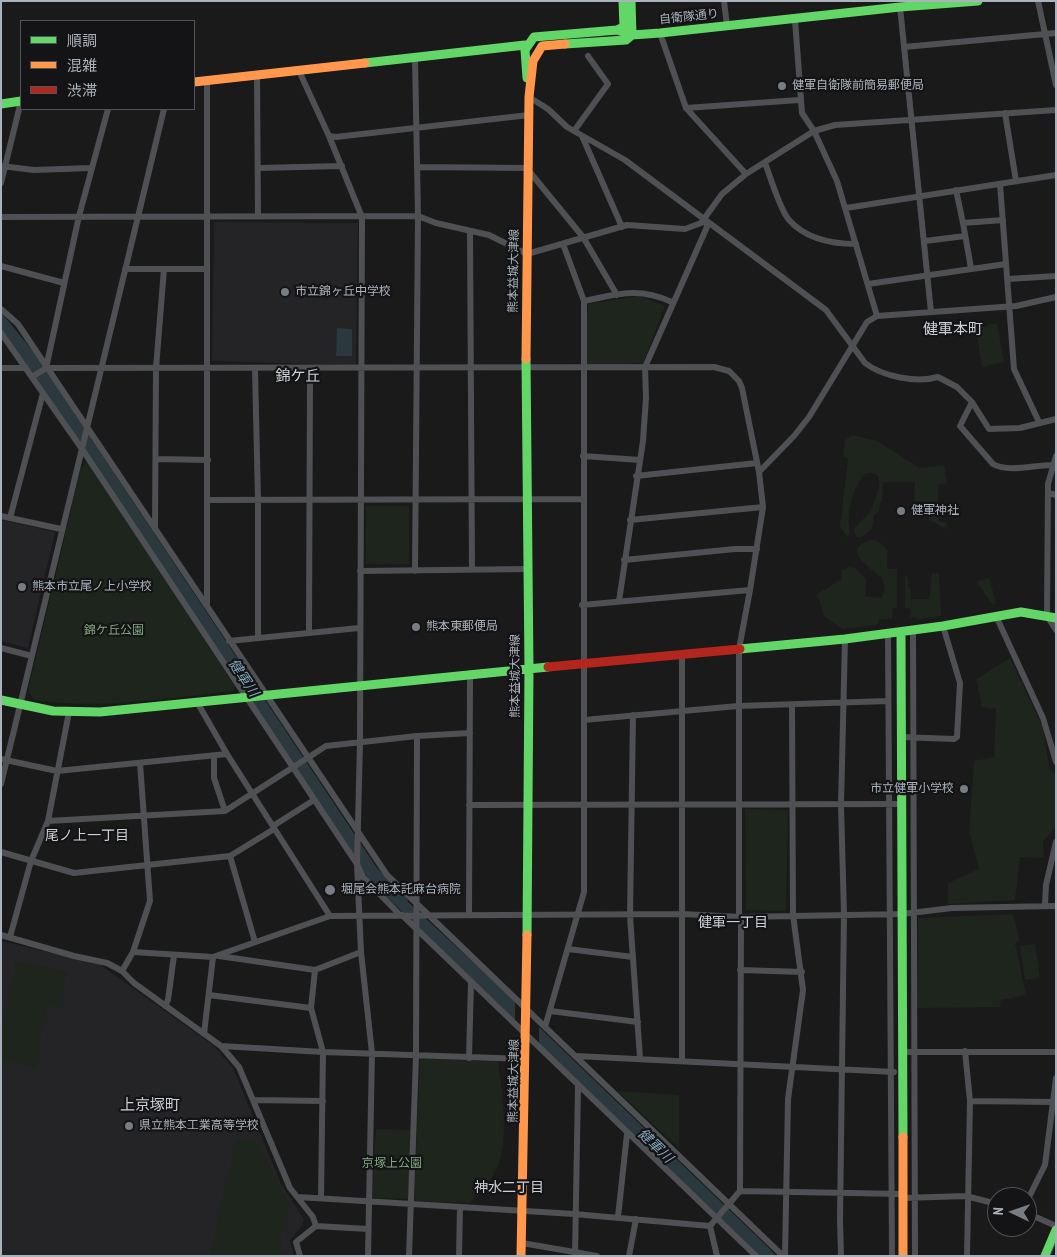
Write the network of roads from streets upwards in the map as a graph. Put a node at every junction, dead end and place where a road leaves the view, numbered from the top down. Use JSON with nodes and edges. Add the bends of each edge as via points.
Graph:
{"nodes":[{"id":1,"x":623,"y":1,"type":"edge"},
{"id":2,"x":631,"y":1,"type":"edge"},
{"id":3,"x":724,"y":1,"type":"edge"},
{"id":4,"x":978,"y":1,"type":"edge"},
{"id":5,"x":1038,"y":1,"type":"edge"},
{"id":6,"x":900,"y":7,"type":"junction"},
{"id":7,"x":795,"y":20,"type":"junction"},
{"id":8,"x":727,"y":26,"type":"junction"},
{"id":9,"x":617,"y":30,"type":"junction"},
{"id":10,"x":660,"y":33,"type":"junction"},
{"id":11,"x":1056,"y":33,"type":"edge"},
{"id":12,"x":1045,"y":34,"type":"junction"},
{"id":13,"x":632,"y":35,"type":"junction"},
{"id":14,"x":525,"y":45,"type":"junction"},
{"id":15,"x":542,"y":46,"type":"junction"},
{"id":16,"x":904,"y":47,"type":"junction"},
{"id":17,"x":588,"y":56,"type":"dead end"},
{"id":18,"x":415,"y":58,"type":"junction"},
{"id":19,"x":299,"y":71,"type":"junction"},
{"id":20,"x":257,"y":75,"type":"junction"},
{"id":21,"x":207,"y":81,"type":"junction"},
{"id":22,"x":195,"y":82,"type":"edge"},
{"id":23,"x":1056,"y":85,"type":"edge"},
{"id":24,"x":529,"y":97,"type":"junction"},
{"id":25,"x":799,"y":100,"type":"junction"},
{"id":26,"x":20,"y":101,"type":"edge"},
{"id":27,"x":1,"y":104,"type":"edge"},
{"id":28,"x":20,"y":105,"type":"edge"},
{"id":29,"x":686,"y":108,"type":"junction"},
{"id":30,"x":108,"y":110,"type":"edge"},
{"id":31,"x":164,"y":110,"type":"edge"},
{"id":32,"x":1056,"y":110,"type":"edge"},
{"id":33,"x":1006,"y":113,"type":"junction"},
{"id":34,"x":529,"y":115,"type":"junction"},
{"id":35,"x":911,"y":119,"type":"junction"},
{"id":36,"x":417,"y":127,"type":"junction"},
{"id":37,"x":574,"y":131,"type":"junction"},
{"id":38,"x":814,"y":131,"type":"junction"},
{"id":39,"x":329,"y":136,"type":"junction"},
{"id":40,"x":582,"y":136,"type":"junction"},
{"id":41,"x":765,"y":163,"type":"junction"},
{"id":42,"x":3,"y":166,"type":"edge"},
{"id":43,"x":342,"y":166,"type":"junction"},
{"id":44,"x":418,"y":167,"type":"junction"},
{"id":45,"x":91,"y":168,"type":"junction"},
{"id":46,"x":258,"y":168,"type":"junction"},
{"id":47,"x":528,"y":169,"type":"junction"},
{"id":48,"x":746,"y":174,"type":"junction"},
{"id":49,"x":1056,"y":175,"type":"edge"},
{"id":50,"x":1016,"y":181,"type":"junction"},
{"id":51,"x":1,"y":183,"type":"edge"},
{"id":52,"x":1000,"y":184,"type":"junction"},
{"id":53,"x":956,"y":190,"type":"junction"},
{"id":54,"x":920,"y":196,"type":"junction"},
{"id":55,"x":846,"y":208,"type":"junction"},
{"id":56,"x":79,"y":216,"type":"junction"},
{"id":57,"x":258,"y":216,"type":"junction"},
{"id":58,"x":418,"y":216,"type":"junction"},
{"id":59,"x":1,"y":217,"type":"edge"},
{"id":60,"x":207,"y":217,"type":"junction"},
{"id":61,"x":362,"y":217,"type":"junction"},
{"id":62,"x":137,"y":218,"type":"junction"},
{"id":63,"x":706,"y":220,"type":"junction"},
{"id":64,"x":1004,"y":220,"type":"junction"},
{"id":65,"x":963,"y":223,"type":"junction"},
{"id":66,"x":622,"y":227,"type":"junction"},
{"id":67,"x":470,"y":231,"type":"junction"},
{"id":68,"x":965,"y":236,"type":"junction"},
{"id":69,"x":583,"y":237,"type":"junction"},
{"id":70,"x":925,"y":241,"type":"junction"},
{"id":71,"x":563,"y":244,"type":"junction"},
{"id":72,"x":856,"y":244,"type":"junction"},
{"id":73,"x":527,"y":254,"type":"junction"},
{"id":74,"x":1006,"y":264,"type":"junction"},
{"id":75,"x":1,"y":266,"type":"edge"},
{"id":76,"x":971,"y":268,"type":"junction"},
{"id":77,"x":124,"y":269,"type":"junction"},
{"id":78,"x":164,"y":269,"type":"junction"},
{"id":79,"x":206,"y":269,"type":"junction"},
{"id":80,"x":928,"y":274,"type":"junction"},
{"id":81,"x":1056,"y":276,"type":"edge"},
{"id":82,"x":1008,"y":279,"type":"junction"},
{"id":83,"x":64,"y":284,"type":"junction"},
{"id":84,"x":868,"y":284,"type":"junction"},
{"id":85,"x":617,"y":294,"type":"junction"},
{"id":86,"x":1056,"y":297,"type":"edge"},
{"id":87,"x":584,"y":301,"type":"junction"},
{"id":88,"x":672,"y":302,"type":"junction"},
{"id":89,"x":1010,"y":306,"type":"junction"},
{"id":90,"x":1,"y":309,"type":"edge"},
{"id":91,"x":931,"y":312,"type":"junction"},
{"id":92,"x":877,"y":316,"type":"junction"},
{"id":93,"x":1,"y":334,"type":"edge"},
{"id":94,"x":852,"y":346,"type":"junction"},
{"id":95,"x":526,"y":367,"type":"junction"},
{"id":96,"x":583,"y":367,"type":"junction"},
{"id":97,"x":645,"y":367,"type":"junction"},
{"id":98,"x":1,"y":368,"type":"edge"},
{"id":99,"x":26,"y":368,"type":"junction"},
{"id":100,"x":46,"y":368,"type":"junction"},
{"id":101,"x":100,"y":368,"type":"junction"},
{"id":102,"x":156,"y":368,"type":"junction"},
{"id":103,"x":207,"y":368,"type":"junction"},
{"id":104,"x":416,"y":368,"type":"junction"},
{"id":105,"x":255,"y":369,"type":"junction"},
{"id":106,"x":307,"y":369,"type":"junction"},
{"id":107,"x":362,"y":369,"type":"junction"},
{"id":108,"x":472,"y":369,"type":"junction"},
{"id":109,"x":32,"y":377,"type":"junction"},
{"id":110,"x":43,"y":393,"type":"junction"},
{"id":111,"x":972,"y":402,"type":"junction"},
{"id":112,"x":1056,"y":419,"type":"edge"},
{"id":113,"x":1040,"y":422,"type":"junction"},
{"id":114,"x":87,"y":427,"type":"junction"},
{"id":115,"x":82,"y":449,"type":"junction"},
{"id":116,"x":583,"y":456,"type":"junction"},
{"id":117,"x":1056,"y":456,"type":"edge"},
{"id":118,"x":156,"y":459,"type":"junction"},
{"id":119,"x":208,"y":460,"type":"junction"},
{"id":120,"x":640,"y":460,"type":"junction"},
{"id":121,"x":757,"y":463,"type":"junction"},
{"id":122,"x":1052,"y":465,"type":"junction"},
{"id":123,"x":759,"y":472,"type":"junction"},
{"id":124,"x":636,"y":476,"type":"junction"},
{"id":125,"x":1048,"y":493,"type":"junction"},
{"id":126,"x":1056,"y":495,"type":"edge"},
{"id":127,"x":527,"y":499,"type":"junction"},
{"id":128,"x":208,"y":500,"type":"junction"},
{"id":129,"x":258,"y":500,"type":"junction"},
{"id":130,"x":582,"y":500,"type":"junction"},
{"id":131,"x":308,"y":501,"type":"junction"},
{"id":132,"x":415,"y":501,"type":"junction"},
{"id":133,"x":471,"y":501,"type":"junction"},
{"id":134,"x":360,"y":502,"type":"junction"},
{"id":135,"x":763,"y":507,"type":"junction"},
{"id":136,"x":1,"y":516,"type":"edge"},
{"id":137,"x":10,"y":518,"type":"junction"},
{"id":138,"x":630,"y":520,"type":"junction"},
{"id":139,"x":61,"y":529,"type":"junction"},
{"id":140,"x":155,"y":530,"type":"junction"},
{"id":141,"x":757,"y":549,"type":"junction"},
{"id":142,"x":624,"y":560,"type":"junction"},
{"id":143,"x":1052,"y":567,"type":"edge"},
{"id":144,"x":472,"y":569,"type":"junction"},
{"id":145,"x":528,"y":569,"type":"junction"},
{"id":146,"x":360,"y":571,"type":"junction"},
{"id":147,"x":415,"y":571,"type":"junction"},
{"id":148,"x":750,"y":590,"type":"junction"},
{"id":149,"x":619,"y":601,"type":"junction"},
{"id":150,"x":582,"y":606,"type":"junction"},
{"id":151,"x":207,"y":608,"type":"junction"},
{"id":152,"x":996,"y":616,"type":"junction"},
{"id":153,"x":1051,"y":617,"type":"edge"},
{"id":154,"x":943,"y":626,"type":"junction"},
{"id":155,"x":359,"y":628,"type":"junction"},
{"id":156,"x":1056,"y":630,"type":"edge"},
{"id":157,"x":912,"y":631,"type":"junction"},
{"id":158,"x":309,"y":632,"type":"junction"},
{"id":159,"x":901,"y":633,"type":"junction"},
{"id":160,"x":888,"y":634,"type":"junction"},
{"id":161,"x":258,"y":638,"type":"junction"},
{"id":162,"x":846,"y":639,"type":"junction"},
{"id":163,"x":229,"y":641,"type":"junction"},
{"id":164,"x":1,"y":648,"type":"edge"},
{"id":165,"x":739,"y":649,"type":"junction"},
{"id":166,"x":682,"y":655,"type":"junction"},
{"id":167,"x":32,"y":656,"type":"junction"},
{"id":168,"x":583,"y":663,"type":"junction"},
{"id":169,"x":529,"y":668,"type":"junction"},
{"id":170,"x":470,"y":676,"type":"junction"},
{"id":171,"x":360,"y":685,"type":"junction"},
{"id":172,"x":265,"y":695,"type":"junction"},
{"id":173,"x":246,"y":697,"type":"junction"},
{"id":174,"x":1,"y":700,"type":"edge"},
{"id":175,"x":888,"y":701,"type":"junction"},
{"id":176,"x":197,"y":702,"type":"junction"},
{"id":177,"x":845,"y":702,"type":"junction"},
{"id":178,"x":20,"y":704,"type":"junction"},
{"id":179,"x":792,"y":705,"type":"junction"},
{"id":180,"x":738,"y":706,"type":"junction"},
{"id":181,"x":682,"y":711,"type":"junction"},
{"id":182,"x":69,"y":712,"type":"junction"},
{"id":183,"x":633,"y":715,"type":"junction"},
{"id":184,"x":584,"y":720,"type":"junction"},
{"id":185,"x":470,"y":733,"type":"junction"},
{"id":186,"x":417,"y":736,"type":"junction"},
{"id":187,"x":901,"y":737,"type":"junction"},
{"id":188,"x":913,"y":737,"type":"junction"},
{"id":189,"x":360,"y":743,"type":"junction"},
{"id":190,"x":227,"y":754,"type":"junction"},
{"id":191,"x":214,"y":756,"type":"junction"},
{"id":192,"x":306,"y":758,"type":"junction"},
{"id":193,"x":4,"y":760,"type":"edge"},
{"id":194,"x":1056,"y":762,"type":"edge"},
{"id":195,"x":140,"y":763,"type":"junction"},
{"id":196,"x":292,"y":767,"type":"junction"},
{"id":197,"x":57,"y":771,"type":"junction"},
{"id":198,"x":1,"y":784,"type":"edge"},
{"id":199,"x":253,"y":794,"type":"junction"},
{"id":200,"x":314,"y":800,"type":"junction"},
{"id":201,"x":527,"y":804,"type":"junction"},
{"id":202,"x":584,"y":804,"type":"junction"},
{"id":203,"x":631,"y":804,"type":"junction"},
{"id":204,"x":681,"y":804,"type":"junction"},
{"id":205,"x":739,"y":804,"type":"junction"},
{"id":206,"x":793,"y":804,"type":"junction"},
{"id":207,"x":841,"y":804,"type":"junction"},
{"id":208,"x":889,"y":804,"type":"junction"},
{"id":209,"x":902,"y":804,"type":"junction"},
{"id":210,"x":469,"y":805,"type":"junction"},
{"id":211,"x":226,"y":811,"type":"junction"},
{"id":212,"x":144,"y":815,"type":"junction"},
{"id":213,"x":48,"y":821,"type":"junction"},
{"id":214,"x":273,"y":827,"type":"junction"},
{"id":215,"x":358,"y":835,"type":"junction"},
{"id":216,"x":1056,"y":842,"type":"edge"},
{"id":217,"x":1,"y":852,"type":"edge"},
{"id":218,"x":230,"y":856,"type":"junction"},
{"id":219,"x":31,"y":861,"type":"junction"},
{"id":220,"x":358,"y":864,"type":"junction"},
{"id":221,"x":148,"y":865,"type":"junction"},
{"id":222,"x":1045,"y":905,"type":"junction"},
{"id":223,"x":417,"y":906,"type":"junction"},
{"id":224,"x":1056,"y":906,"type":"edge"},
{"id":225,"x":914,"y":913,"type":"junction"},
{"id":226,"x":417,"y":914,"type":"junction"},
{"id":227,"x":428,"y":914,"type":"junction"},
{"id":228,"x":682,"y":914,"type":"junction"},
{"id":229,"x":844,"y":914,"type":"junction"},
{"id":230,"x":890,"y":914,"type":"junction"},
{"id":231,"x":902,"y":914,"type":"junction"},
{"id":232,"x":401,"y":915,"type":"junction"},
{"id":233,"x":469,"y":915,"type":"junction"},
{"id":234,"x":527,"y":915,"type":"junction"},
{"id":235,"x":577,"y":915,"type":"junction"},
{"id":236,"x":793,"y":915,"type":"junction"},
{"id":237,"x":330,"y":916,"type":"junction"},
{"id":238,"x":359,"y":916,"type":"junction"},
{"id":239,"x":630,"y":916,"type":"junction"},
{"id":240,"x":740,"y":916,"type":"junction"},
{"id":241,"x":417,"y":930,"type":"junction"},
{"id":242,"x":1,"y":935,"type":"edge"},
{"id":243,"x":10,"y":938,"type":"junction"},
{"id":244,"x":255,"y":942,"type":"junction"},
{"id":245,"x":568,"y":950,"type":"junction"},
{"id":246,"x":133,"y":952,"type":"junction"},
{"id":247,"x":361,"y":952,"type":"junction"},
{"id":248,"x":174,"y":955,"type":"junction"},
{"id":249,"x":215,"y":956,"type":"junction"},
{"id":250,"x":633,"y":957,"type":"junction"},
{"id":251,"x":315,"y":970,"type":"junction"},
{"id":252,"x":740,"y":970,"type":"junction"},
{"id":253,"x":122,"y":971,"type":"junction"},
{"id":254,"x":802,"y":972,"type":"junction"},
{"id":255,"x":471,"y":982,"type":"junction"},
{"id":256,"x":209,"y":995,"type":"junction"},
{"id":257,"x":165,"y":1006,"type":"junction"},
{"id":258,"x":310,"y":1008,"type":"junction"},
{"id":259,"x":527,"y":1010,"type":"junction"},
{"id":260,"x":550,"y":1011,"type":"junction"},
{"id":261,"x":638,"y":1022,"type":"junction"},
{"id":262,"x":545,"y":1027,"type":"junction"},
{"id":263,"x":204,"y":1034,"type":"junction"},
{"id":264,"x":527,"y":1036,"type":"junction"},
{"id":265,"x":221,"y":1046,"type":"junction"},
{"id":266,"x":965,"y":1051,"type":"junction"},
{"id":267,"x":324,"y":1052,"type":"junction"},
{"id":268,"x":903,"y":1052,"type":"junction"},
{"id":269,"x":914,"y":1052,"type":"junction"},
{"id":270,"x":1056,"y":1052,"type":"edge"},
{"id":271,"x":372,"y":1054,"type":"junction"},
{"id":272,"x":416,"y":1056,"type":"junction"},
{"id":273,"x":576,"y":1056,"type":"junction"},
{"id":274,"x":469,"y":1058,"type":"junction"},
{"id":275,"x":640,"y":1058,"type":"junction"},
{"id":276,"x":526,"y":1059,"type":"junction"},
{"id":277,"x":682,"y":1061,"type":"junction"},
{"id":278,"x":740,"y":1064,"type":"junction"},
{"id":279,"x":791,"y":1066,"type":"junction"},
{"id":280,"x":841,"y":1069,"type":"junction"},
{"id":281,"x":892,"y":1072,"type":"junction"},
{"id":282,"x":903,"y":1072,"type":"junction"},
{"id":283,"x":1056,"y":1078,"type":"edge"},
{"id":284,"x":578,"y":1086,"type":"junction"},
{"id":285,"x":253,"y":1100,"type":"junction"},
{"id":286,"x":323,"y":1101,"type":"junction"},
{"id":287,"x":970,"y":1101,"type":"junction"},
{"id":288,"x":1054,"y":1102,"type":"junction"},
{"id":289,"x":627,"y":1134,"type":"junction"},
{"id":290,"x":1034,"y":1187,"type":"edge"},
{"id":291,"x":740,"y":1192,"type":"junction"},
{"id":292,"x":787,"y":1192,"type":"junction"},
{"id":293,"x":840,"y":1193,"type":"junction"},
{"id":294,"x":892,"y":1193,"type":"junction"},
{"id":295,"x":904,"y":1196,"type":"junction"},
{"id":296,"x":298,"y":1197,"type":"junction"},
{"id":297,"x":970,"y":1197,"type":"junction"},
{"id":298,"x":321,"y":1198,"type":"junction"},
{"id":299,"x":915,"y":1198,"type":"junction"},
{"id":300,"x":987,"y":1201,"type":"edge"},
{"id":301,"x":369,"y":1202,"type":"junction"},
{"id":302,"x":411,"y":1204,"type":"junction"},
{"id":303,"x":730,"y":1204,"type":"junction"},
{"id":304,"x":460,"y":1207,"type":"junction"},
{"id":305,"x":523,"y":1210,"type":"junction"},
{"id":306,"x":574,"y":1214,"type":"junction"},
{"id":307,"x":719,"y":1216,"type":"junction"},
{"id":308,"x":618,"y":1217,"type":"junction"},
{"id":309,"x":1037,"y":1217,"type":"edge"},
{"id":310,"x":636,"y":1219,"type":"junction"},
{"id":311,"x":316,"y":1226,"type":"junction"},
{"id":312,"x":710,"y":1226,"type":"junction"},
{"id":313,"x":1056,"y":1226,"type":"edge"},
{"id":314,"x":368,"y":1229,"type":"junction"},
{"id":315,"x":1056,"y":1230,"type":"edge"},
{"id":316,"x":522,"y":1243,"type":"junction"},
{"id":317,"x":574,"y":1253,"type":"edge"},
{"id":318,"x":300,"y":1256,"type":"edge"},
{"id":319,"x":368,"y":1256,"type":"edge"},
{"id":320,"x":409,"y":1256,"type":"edge"},
{"id":321,"x":459,"y":1256,"type":"edge"},
{"id":322,"x":522,"y":1256,"type":"edge"},
{"id":323,"x":597,"y":1256,"type":"edge"},
{"id":324,"x":629,"y":1256,"type":"edge"},
{"id":325,"x":717,"y":1256,"type":"edge"},
{"id":326,"x":756,"y":1256,"type":"edge"},
{"id":327,"x":784,"y":1256,"type":"edge"},
{"id":328,"x":841,"y":1256,"type":"edge"},
{"id":329,"x":892,"y":1256,"type":"edge"},
{"id":330,"x":903,"y":1256,"type":"edge"},
{"id":331,"x":915,"y":1256,"type":"edge"},
{"id":332,"x":967,"y":1256,"type":"edge"},
{"id":333,"x":1045,"y":1256,"type":"edge"}],
"edges":[{"from":1,"to":9,"type":"street","via":[[624,27]]},
{"from":2,"to":13,"type":"street"},
{"from":3,"to":8,"type":"street"},
{"from":4,"to":6,"type":"street","name":"自衛隊通り"},
{"from":5,"to":12,"type":"street"},
{"from":6,"to":7,"type":"street","name":"自衛隊通り"},
{"from":6,"to":16,"type":"street"},
{"from":7,"to":8,"type":"street","name":"自衛隊通り"},
{"from":7,"to":25,"type":"street"},
{"from":8,"to":10,"type":"street","name":"自衛隊通り"},
{"from":9,"to":13,"type":"street"},
{"from":9,"to":14,"type":"street","via":[[534,37]]},
{"from":10,"to":13,"type":"street","name":"自衛隊通り"},
{"from":10,"to":29,"type":"street"},
{"from":11,"to":12,"type":"street"},
{"from":12,"to":16,"type":"street"},
{"from":12,"to":23,"type":"street"},
{"from":13,"to":15,"type":"street","via":[[618,42]]},
{"from":14,"to":15,"type":"street"},
{"from":14,"to":18,"type":"street"},
{"from":14,"to":24,"type":"street","name":"熊本益城大津線"},
{"from":15,"to":24,"type":"street","name":"熊本益城大津線","via":[[533,61]]},
{"from":16,"to":35,"type":"street"},
{"from":17,"to":37,"type":"street","via":[[608,84]]},
{"from":18,"to":19,"type":"street"},
{"from":18,"to":36,"type":"street"},
{"from":19,"to":20,"type":"street"},
{"from":19,"to":39,"type":"street"},
{"from":20,"to":21,"type":"street"},
{"from":20,"to":46,"type":"street"},
{"from":21,"to":22,"type":"street"},
{"from":21,"to":60,"type":"street"},
{"from":24,"to":34,"type":"street","name":"熊本益城大津線"},
{"from":24,"to":37,"type":"street"},
{"from":25,"to":29,"type":"street"},
{"from":25,"to":38,"type":"street","via":[[802,113]]},
{"from":26,"to":27,"type":"street"},
{"from":28,"to":42,"type":"street"},
{"from":29,"to":48,"type":"street"},
{"from":30,"to":45,"type":"street"},
{"from":31,"to":62,"type":"street"},
{"from":32,"to":33,"type":"street"},
{"from":33,"to":35,"type":"street"},
{"from":33,"to":50,"type":"street"},
{"from":34,"to":36,"type":"street"},
{"from":34,"to":47,"type":"street","name":"熊本益城大津線"},
{"from":35,"to":38,"type":"street","via":[[855,122]]},
{"from":35,"to":54,"type":"street"},
{"from":36,"to":39,"type":"street","via":[[336,138]]},
{"from":36,"to":44,"type":"street"},
{"from":37,"to":40,"type":"street"},
{"from":38,"to":41,"type":"street"},
{"from":38,"to":55,"type":"street","via":[[838,181]]},
{"from":39,"to":43,"type":"street"},
{"from":40,"to":63,"type":"street","via":[[625,160]]},
{"from":40,"to":66,"type":"street"},
{"from":41,"to":48,"type":"street"},
{"from":41,"to":72,"type":"street","via":[[788,220],[822,240]]},
{"from":42,"to":45,"type":"street","via":[[34,170]]},
{"from":42,"to":51,"type":"street"},
{"from":43,"to":46,"type":"street"},
{"from":43,"to":61,"type":"street"},
{"from":44,"to":47,"type":"street"},
{"from":44,"to":58,"type":"street"},
{"from":45,"to":56,"type":"street"},
{"from":46,"to":57,"type":"street"},
{"from":47,"to":69,"type":"street"},
{"from":47,"to":73,"type":"street","name":"熊本益城大津線"},
{"from":48,"to":63,"type":"street","via":[[722,194]]},
{"from":49,"to":50,"type":"street"},
{"from":50,"to":52,"type":"street"},
{"from":52,"to":53,"type":"street"},
{"from":52,"to":64,"type":"street"},
{"from":53,"to":54,"type":"street"},
{"from":53,"to":65,"type":"street"},
{"from":54,"to":55,"type":"street"},
{"from":54,"to":70,"type":"street"},
{"from":55,"to":72,"type":"street"},
{"from":56,"to":59,"type":"street"},
{"from":56,"to":62,"type":"street"},
{"from":56,"to":83,"type":"street"},
{"from":57,"to":60,"type":"street"},
{"from":57,"to":61,"type":"street"},
{"from":58,"to":61,"type":"street"},
{"from":58,"to":67,"type":"street"},
{"from":58,"to":104,"type":"street"},
{"from":60,"to":62,"type":"street"},
{"from":60,"to":79,"type":"street"},
{"from":61,"to":107,"type":"street"},
{"from":62,"to":77,"type":"street"},
{"from":63,"to":66,"type":"street","via":[[685,228]]},
{"from":63,"to":88,"type":"street","via":[[707,227]]},
{"from":63,"to":94,"type":"street","via":[[826,310]]},
{"from":64,"to":65,"type":"street"},
{"from":64,"to":74,"type":"street"},
{"from":65,"to":68,"type":"street"},
{"from":66,"to":69,"type":"street"},
{"from":67,"to":73,"type":"street","via":[[489,235]]},
{"from":67,"to":108,"type":"street"},
{"from":68,"to":70,"type":"street"},
{"from":68,"to":76,"type":"street"},
{"from":69,"to":71,"type":"street"},
{"from":69,"to":85,"type":"street"},
{"from":70,"to":80,"type":"street"},
{"from":71,"to":73,"type":"street"},
{"from":71,"to":87,"type":"street"},
{"from":72,"to":84,"type":"street"},
{"from":73,"to":95,"type":"street","name":"熊本益城大津線"},
{"from":74,"to":76,"type":"street"},
{"from":74,"to":82,"type":"street"},
{"from":75,"to":83,"type":"street"},
{"from":76,"to":80,"type":"street"},
{"from":77,"to":78,"type":"street"},
{"from":77,"to":101,"type":"street"},
{"from":78,"to":79,"type":"street"},
{"from":78,"to":102,"type":"street"},
{"from":79,"to":103,"type":"street"},
{"from":80,"to":84,"type":"street"},
{"from":80,"to":91,"type":"street"},
{"from":81,"to":82,"type":"street"},
{"from":82,"to":89,"type":"street"},
{"from":83,"to":100,"type":"street"},
{"from":84,"to":92,"type":"street"},
{"from":85,"to":87,"type":"street"},
{"from":85,"to":88,"type":"street","via":[[653,293]]},
{"from":86,"to":89,"type":"street"},
{"from":87,"to":96,"type":"street"},
{"from":88,"to":97,"type":"street"},
{"from":89,"to":91,"type":"street"},
{"from":89,"to":113,"type":"street","via":[[1014,369]]},
{"from":90,"to":100,"type":"street","via":[[18,324]]},
{"from":91,"to":92,"type":"street"},
{"from":92,"to":94,"type":"street","via":[[867,322]]},
{"from":93,"to":99,"type":"street"},
{"from":94,"to":111,"type":"street","via":[[872,368],[926,380],[938,377],[957,387]]},
{"from":94,"to":123,"type":"street","via":[[809,417]]},
{"from":95,"to":96,"type":"street"},
{"from":95,"to":108,"type":"street"},
{"from":95,"to":127,"type":"street","name":"熊本益城大津線"},
{"from":96,"to":97,"type":"street"},
{"from":96,"to":116,"type":"street"},
{"from":97,"to":120,"type":"street","via":[[646,418]]},
{"from":97,"to":121,"type":"street","via":[[729,370],[742,388]]},
{"from":98,"to":99,"type":"street"},
{"from":99,"to":109,"type":"street"},
{"from":100,"to":101,"type":"street"},
{"from":100,"to":109,"type":"street"},
{"from":100,"to":114,"type":"street"},
{"from":101,"to":102,"type":"street"},
{"from":101,"to":114,"type":"street"},
{"from":102,"to":103,"type":"street"},
{"from":102,"to":118,"type":"street"},
{"from":103,"to":105,"type":"street"},
{"from":103,"to":119,"type":"street"},
{"from":104,"to":107,"type":"street"},
{"from":104,"to":108,"type":"street"},
{"from":104,"to":132,"type":"street"},
{"from":105,"to":106,"type":"street"},
{"from":105,"to":129,"type":"street"},
{"from":106,"to":107,"type":"street"},
{"from":106,"to":131,"type":"street","via":[[310,378]]},
{"from":107,"to":134,"type":"street"},
{"from":108,"to":133,"type":"street"},
{"from":109,"to":110,"type":"street"},
{"from":110,"to":115,"type":"street"},
{"from":110,"to":137,"type":"street"},
{"from":111,"to":113,"type":"street","via":[[988,429],[1020,428]]},
{"from":111,"to":122,"type":"street","via":[[960,426],[993,464],[1017,468],[1034,464]]},
{"from":112,"to":113,"type":"street"},
{"from":114,"to":115,"type":"street"},
{"from":114,"to":140,"type":"street"},
{"from":115,"to":139,"type":"street"},
{"from":115,"to":173,"type":"street"},
{"from":116,"to":120,"type":"street"},
{"from":116,"to":130,"type":"street"},
{"from":117,"to":122,"type":"street"},
{"from":118,"to":119,"type":"street"},
{"from":118,"to":140,"type":"street"},
{"from":119,"to":128,"type":"street"},
{"from":120,"to":124,"type":"street"},
{"from":121,"to":123,"type":"street"},
{"from":121,"to":124,"type":"street"},
{"from":122,"to":125,"type":"street"},
{"from":123,"to":135,"type":"street"},
{"from":124,"to":138,"type":"street"},
{"from":125,"to":126,"type":"street"},
{"from":125,"to":143,"type":"street"},
{"from":127,"to":130,"type":"street"},
{"from":127,"to":133,"type":"street"},
{"from":127,"to":145,"type":"street","name":"熊本益城大津線"},
{"from":128,"to":129,"type":"street"},
{"from":128,"to":151,"type":"street"},
{"from":129,"to":131,"type":"street"},
{"from":129,"to":161,"type":"street"},
{"from":130,"to":150,"type":"street"},
{"from":131,"to":134,"type":"street"},
{"from":131,"to":158,"type":"street"},
{"from":132,"to":133,"type":"street"},
{"from":132,"to":134,"type":"street"},
{"from":132,"to":147,"type":"street"},
{"from":133,"to":144,"type":"street"},
{"from":134,"to":146,"type":"street"},
{"from":135,"to":138,"type":"street"},
{"from":135,"to":141,"type":"street"},
{"from":136,"to":137,"type":"street"},
{"from":137,"to":139,"type":"street"},
{"from":138,"to":142,"type":"street"},
{"from":139,"to":167,"type":"street"},
{"from":140,"to":151,"type":"street"},
{"from":141,"to":142,"type":"street"},
{"from":141,"to":148,"type":"street"},
{"from":142,"to":149,"type":"street"},
{"from":143,"to":153,"type":"street"},
{"from":144,"to":145,"type":"street"},
{"from":144,"to":147,"type":"street"},
{"from":145,"to":169,"type":"street","name":"熊本益城大津線"},
{"from":146,"to":147,"type":"street"},
{"from":146,"to":155,"type":"street"},
{"from":148,"to":149,"type":"street"},
{"from":148,"to":165,"type":"street"},
{"from":149,"to":150,"type":"street"},
{"from":150,"to":168,"type":"street"},
{"from":151,"to":163,"type":"street"},
{"from":152,"to":153,"type":"street","via":[[1021,612]]},
{"from":152,"to":154,"type":"street"},
{"from":152,"to":194,"type":"street","via":[[1044,718]]},
{"from":153,"to":156,"type":"street"},
{"from":154,"to":157,"type":"street"},
{"from":154,"to":188,"type":"street","via":[[960,683],[957,737],[954,740]]},
{"from":155,"to":158,"type":"street"},
{"from":155,"to":171,"type":"street"},
{"from":157,"to":159,"type":"street"},
{"from":157,"to":188,"type":"street"},
{"from":158,"to":161,"type":"street"},
{"from":159,"to":160,"type":"street"},
{"from":159,"to":187,"type":"street"},
{"from":160,"to":162,"type":"street"},
{"from":160,"to":175,"type":"street"},
{"from":161,"to":163,"type":"street"},
{"from":162,"to":165,"type":"street"},
{"from":162,"to":177,"type":"street"},
{"from":163,"to":172,"type":"street"},
{"from":164,"to":167,"type":"street"},
{"from":165,"to":166,"type":"street"},
{"from":165,"to":180,"type":"street"},
{"from":166,"to":168,"type":"street"},
{"from":166,"to":181,"type":"street"},
{"from":167,"to":178,"type":"street"},
{"from":168,"to":169,"type":"street"},
{"from":168,"to":184,"type":"street"},
{"from":169,"to":170,"type":"street"},
{"from":169,"to":201,"type":"street","name":"熊本益城大津線"},
{"from":170,"to":171,"type":"street"},
{"from":170,"to":185,"type":"street"},
{"from":171,"to":172,"type":"street"},
{"from":171,"to":189,"type":"street"},
{"from":172,"to":173,"type":"street"},
{"from":172,"to":192,"type":"street"},
{"from":173,"to":176,"type":"street"},
{"from":173,"to":196,"type":"street"},
{"from":174,"to":178,"type":"street"},
{"from":175,"to":177,"type":"street"},
{"from":175,"to":208,"type":"street"},
{"from":176,"to":182,"type":"street"},
{"from":176,"to":190,"type":"street"},
{"from":177,"to":179,"type":"street"},
{"from":177,"to":207,"type":"street"},
{"from":178,"to":182,"type":"street"},
{"from":178,"to":193,"type":"street"},
{"from":179,"to":180,"type":"street"},
{"from":179,"to":206,"type":"street"},
{"from":180,"to":181,"type":"street"},
{"from":180,"to":205,"type":"street"},
{"from":181,"to":183,"type":"street"},
{"from":181,"to":204,"type":"street"},
{"from":182,"to":197,"type":"street"},
{"from":183,"to":184,"type":"street"},
{"from":183,"to":203,"type":"street"},
{"from":184,"to":202,"type":"street"},
{"from":185,"to":186,"type":"street"},
{"from":185,"to":210,"type":"street"},
{"from":186,"to":189,"type":"street"},
{"from":186,"to":223,"type":"street"},
{"from":187,"to":188,"type":"street"},
{"from":187,"to":209,"type":"street"},
{"from":188,"to":225,"type":"street"},
{"from":189,"to":192,"type":"street","via":[[326,746]]},
{"from":189,"to":215,"type":"street"},
{"from":190,"to":191,"type":"street"},
{"from":190,"to":199,"type":"street"},
{"from":191,"to":195,"type":"street"},
{"from":191,"to":211,"type":"street","via":[[214,778]]},
{"from":192,"to":196,"type":"street"},
{"from":192,"to":215,"type":"street"},
{"from":193,"to":197,"type":"street"},
{"from":193,"to":198,"type":"street"},
{"from":195,"to":197,"type":"street"},
{"from":195,"to":212,"type":"street"},
{"from":196,"to":199,"type":"street"},
{"from":196,"to":200,"type":"street"},
{"from":197,"to":213,"type":"street"},
{"from":199,"to":211,"type":"street"},
{"from":199,"to":214,"type":"street"},
{"from":200,"to":214,"type":"street"},
{"from":200,"to":220,"type":"street"},
{"from":201,"to":202,"type":"street"},
{"from":201,"to":210,"type":"street"},
{"from":201,"to":234,"type":"street","name":"熊本益城大津線"},
{"from":202,"to":203,"type":"street"},
{"from":202,"to":235,"type":"street","via":[[584,892]]},
{"from":203,"to":204,"type":"street"},
{"from":203,"to":239,"type":"street"},
{"from":204,"to":205,"type":"street"},
{"from":204,"to":228,"type":"street"},
{"from":205,"to":206,"type":"street"},
{"from":205,"to":240,"type":"street"},
{"from":206,"to":207,"type":"street"},
{"from":206,"to":236,"type":"street"},
{"from":207,"to":208,"type":"street"},
{"from":207,"to":229,"type":"street"},
{"from":208,"to":209,"type":"street"},
{"from":208,"to":230,"type":"street"},
{"from":209,"to":231,"type":"street"},
{"from":210,"to":233,"type":"street"},
{"from":211,"to":212,"type":"street"},
{"from":212,"to":213,"type":"street"},
{"from":212,"to":221,"type":"street"},
{"from":213,"to":219,"type":"street"},
{"from":214,"to":218,"type":"street"},
{"from":214,"to":237,"type":"street"},
{"from":215,"to":220,"type":"street"},
{"from":215,"to":223,"type":"street","via":[[387,875]]},
{"from":216,"to":222,"type":"street"},
{"from":217,"to":219,"type":"street"},
{"from":218,"to":221,"type":"street"},
{"from":218,"to":244,"type":"street"},
{"from":219,"to":221,"type":"street","via":[[74,873]]},
{"from":219,"to":243,"type":"street"},
{"from":220,"to":232,"type":"street","via":[[363,877]]},
{"from":220,"to":238,"type":"street"},
{"from":221,"to":246,"type":"street","via":[[150,901]]},
{"from":222,"to":224,"type":"street"},
{"from":222,"to":225,"type":"street","via":[[952,908]]},
{"from":223,"to":226,"type":"street"},
{"from":223,"to":227,"type":"street"},
{"from":225,"to":231,"type":"street"},
{"from":225,"to":269,"type":"street"},
{"from":226,"to":227,"type":"street"},
{"from":226,"to":232,"type":"street"},
{"from":226,"to":241,"type":"street"},
{"from":227,"to":233,"type":"street"},
{"from":227,"to":259,"type":"street"},
{"from":228,"to":239,"type":"street"},
{"from":228,"to":240,"type":"street"},
{"from":228,"to":277,"type":"street"},
{"from":229,"to":230,"type":"street"},
{"from":229,"to":236,"type":"street"},
{"from":229,"to":280,"type":"street"},
{"from":230,"to":231,"type":"street"},
{"from":230,"to":281,"type":"street"},
{"from":231,"to":268,"type":"street"},
{"from":232,"to":238,"type":"street"},
{"from":232,"to":241,"type":"street"},
{"from":233,"to":234,"type":"street"},
{"from":234,"to":235,"type":"street"},
{"from":234,"to":259,"type":"street","name":"熊本益城大津線"},
{"from":235,"to":239,"type":"street"},
{"from":235,"to":245,"type":"street"},
{"from":236,"to":240,"type":"street"},
{"from":236,"to":254,"type":"street"},
{"from":237,"to":238,"type":"street"},
{"from":237,"to":244,"type":"street"},
{"from":238,"to":247,"type":"street"},
{"from":239,"to":250,"type":"street"},
{"from":240,"to":252,"type":"street"},
{"from":241,"to":255,"type":"street"},
{"from":241,"to":272,"type":"street"},
{"from":242,"to":243,"type":"street"},
{"from":243,"to":253,"type":"street","via":[[107,963]]},
{"from":244,"to":249,"type":"street"},
{"from":245,"to":250,"type":"street"},
{"from":245,"to":260,"type":"street"},
{"from":246,"to":248,"type":"street"},
{"from":246,"to":253,"type":"street"},
{"from":247,"to":251,"type":"street"},
{"from":247,"to":271,"type":"street"},
{"from":248,"to":249,"type":"street"},
{"from":248,"to":257,"type":"street"},
{"from":249,"to":251,"type":"street"},
{"from":249,"to":256,"type":"street"},
{"from":250,"to":261,"type":"street"},
{"from":251,"to":258,"type":"street"},
{"from":252,"to":254,"type":"street"},
{"from":252,"to":278,"type":"street"},
{"from":253,"to":257,"type":"street"},
{"from":254,"to":279,"type":"street","via":[[803,990]]},
{"from":255,"to":264,"type":"street"},
{"from":255,"to":274,"type":"street"},
{"from":256,"to":258,"type":"street"},
{"from":256,"to":263,"type":"street"},
{"from":257,"to":263,"type":"street"},
{"from":258,"to":267,"type":"street"},
{"from":259,"to":262,"type":"street"},
{"from":259,"to":264,"type":"street","name":"熊本益城大津線"},
{"from":260,"to":261,"type":"street"},
{"from":260,"to":262,"type":"street"},
{"from":261,"to":275,"type":"street"},
{"from":262,"to":273,"type":"street"},
{"from":263,"to":265,"type":"street"},
{"from":264,"to":276,"type":"street","name":"熊本益城大津線"},
{"from":264,"to":284,"type":"street"},
{"from":265,"to":267,"type":"street"},
{"from":265,"to":285,"type":"street","via":[[239,1067]]},
{"from":266,"to":269,"type":"street"},
{"from":266,"to":270,"type":"street"},
{"from":266,"to":287,"type":"street"},
{"from":267,"to":271,"type":"street"},
{"from":267,"to":286,"type":"street"},
{"from":268,"to":269,"type":"street"},
{"from":268,"to":282,"type":"street"},
{"from":269,"to":299,"type":"street"},
{"from":271,"to":272,"type":"street"},
{"from":271,"to":301,"type":"street"},
{"from":272,"to":274,"type":"street"},
{"from":272,"to":302,"type":"street"},
{"from":273,"to":275,"type":"street"},
{"from":273,"to":303,"type":"street"},
{"from":274,"to":276,"type":"street"},
{"from":275,"to":277,"type":"street"},
{"from":276,"to":305,"type":"street","name":"熊本益城大津線"},
{"from":277,"to":278,"type":"street"},
{"from":278,"to":279,"type":"street"},
{"from":278,"to":291,"type":"street"},
{"from":279,"to":280,"type":"street"},
{"from":279,"to":292,"type":"street"},
{"from":280,"to":281,"type":"street"},
{"from":280,"to":293,"type":"street"},
{"from":281,"to":282,"type":"street"},
{"from":281,"to":294,"type":"street"},
{"from":282,"to":295,"type":"street"},
{"from":283,"to":288,"type":"street"},
{"from":284,"to":289,"type":"street"},
{"from":284,"to":306,"type":"street"},
{"from":285,"to":286,"type":"street"},
{"from":285,"to":296,"type":"street","via":[[290,1188]]},
{"from":286,"to":298,"type":"street"},
{"from":287,"to":288,"type":"street"},
{"from":287,"to":297,"type":"street"},
{"from":288,"to":290,"type":"street","via":[[1045,1165]]},
{"from":289,"to":307,"type":"street"},
{"from":289,"to":308,"type":"street"},
{"from":291,"to":292,"type":"street"},
{"from":291,"to":303,"type":"street"},
{"from":292,"to":293,"type":"street"},
{"from":292,"to":327,"type":"street"},
{"from":293,"to":294,"type":"street"},
{"from":293,"to":328,"type":"street"},
{"from":294,"to":295,"type":"street"},
{"from":294,"to":329,"type":"street"},
{"from":295,"to":299,"type":"street"},
{"from":295,"to":330,"type":"street"},
{"from":296,"to":298,"type":"street"},
{"from":296,"to":311,"type":"street"},
{"from":297,"to":299,"type":"street"},
{"from":297,"to":300,"type":"street"},
{"from":297,"to":332,"type":"street"},
{"from":298,"to":301,"type":"street"},
{"from":299,"to":331,"type":"street"},
{"from":301,"to":302,"type":"street"},
{"from":301,"to":314,"type":"street"},
{"from":302,"to":304,"type":"street"},
{"from":302,"to":320,"type":"street"},
{"from":303,"to":307,"type":"street"},
{"from":303,"to":327,"type":"street"},
{"from":304,"to":305,"type":"street"},
{"from":304,"to":321,"type":"street"},
{"from":305,"to":306,"type":"street"},
{"from":305,"to":316,"type":"street","name":"熊本益城大津線"},
{"from":306,"to":308,"type":"street"},
{"from":306,"to":317,"type":"street"},
{"from":307,"to":312,"type":"street"},
{"from":307,"to":326,"type":"street"},
{"from":308,"to":310,"type":"street"},
{"from":309,"to":313,"type":"street"},
{"from":310,"to":312,"type":"street"},
{"from":310,"to":324,"type":"street"},
{"from":311,"to":314,"type":"street"},
{"from":311,"to":318,"type":"street","via":[[296,1242]]},
{"from":312,"to":325,"type":"street"},
{"from":314,"to":319,"type":"street"},
{"from":315,"to":333,"type":"street"},
{"from":316,"to":317,"type":"street"},
{"from":316,"to":322,"type":"street","name":"熊本益城大津線"},
{"from":317,"to":323,"type":"street"}]}
